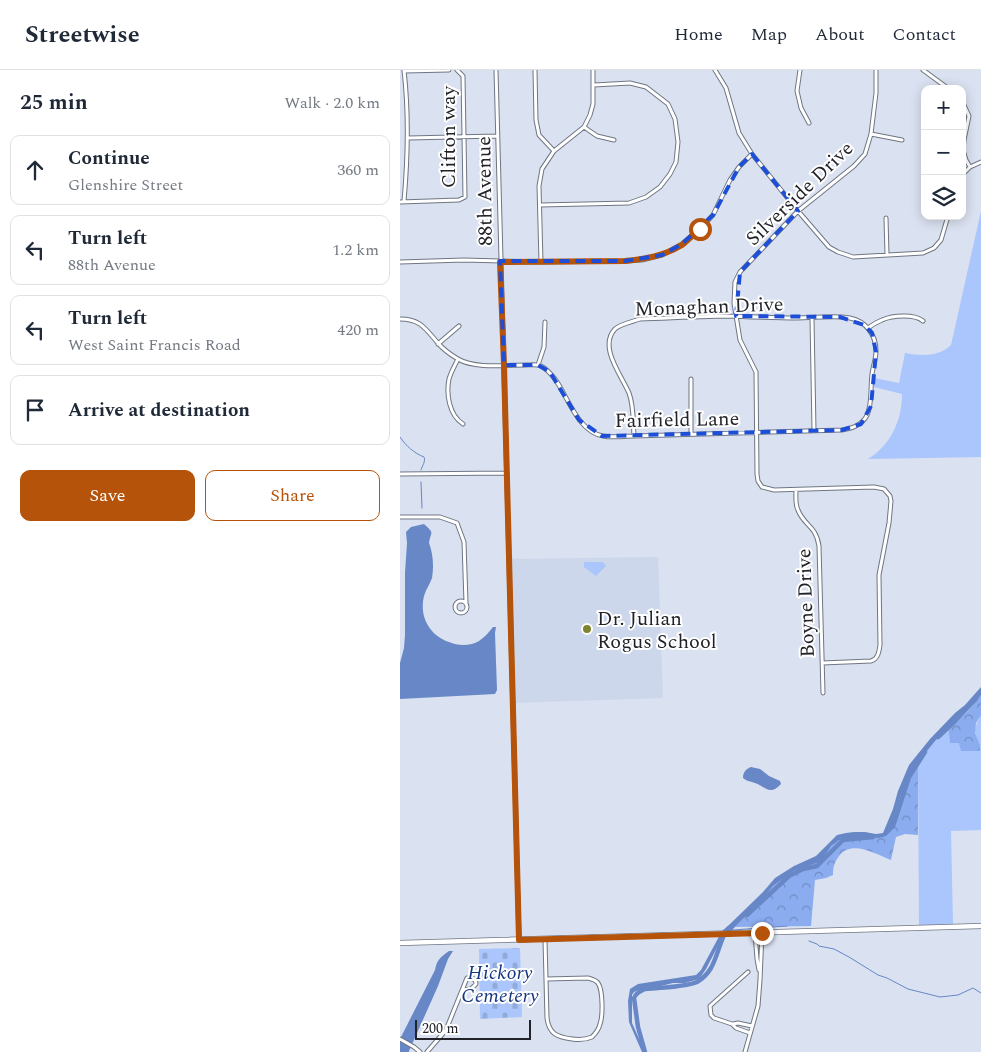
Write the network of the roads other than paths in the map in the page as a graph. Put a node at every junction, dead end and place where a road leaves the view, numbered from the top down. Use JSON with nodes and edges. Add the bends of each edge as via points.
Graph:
{"nodes":[{"id":1,"x":449,"y":70,"type":"edge"},
{"id":2,"x":496,"y":70,"type":"edge"},
{"id":3,"x":535,"y":70,"type":"edge"},
{"id":4,"x":593,"y":70,"type":"edge"},
{"id":5,"x":715,"y":70,"type":"edge"},
{"id":6,"x":800,"y":70,"type":"edge"},
{"id":7,"x":876,"y":70,"type":"edge"},
{"id":8,"x":923,"y":70,"type":"edge"},
{"id":9,"x":404,"y":71,"type":"edge"},
{"id":10,"x":459,"y":71,"type":"edge"},
{"id":11,"x":594,"y":85,"type":"junction"},
{"id":12,"x":944,"y":85,"type":"edge"},
{"id":13,"x":966,"y":110,"type":"edge"},
{"id":14,"x":809,"y":123,"type":"dead end"},
{"id":15,"x":584,"y":127,"type":"junction"},
{"id":16,"x":966,"y":130,"type":"edge"},
{"id":17,"x":966,"y":130,"type":"edge"},
{"id":18,"x":872,"y":134,"type":"junction"},
{"id":19,"x":464,"y":136,"type":"junction"},
{"id":20,"x":497,"y":136,"type":"junction"},
{"id":21,"x":408,"y":138,"type":"junction"},
{"id":22,"x":614,"y":140,"type":"dead end"},
{"id":23,"x":902,"y":140,"type":"dead end"},
{"id":24,"x":554,"y":151,"type":"junction"},
{"id":25,"x":752,"y":154,"type":"junction"},
{"id":26,"x":981,"y":162,"type":"edge"},
{"id":27,"x":970,"y":167,"type":"junction"},
{"id":28,"x":966,"y":171,"type":"edge"},
{"id":29,"x":402,"y":202,"type":"edge"},
{"id":30,"x":540,"y":205,"type":"junction"},
{"id":31,"x":798,"y":211,"type":"junction"},
{"id":32,"x":886,"y":218,"type":"dead end"},
{"id":33,"x":947,"y":220,"type":"edge"},
{"id":34,"x":887,"y":256,"type":"junction"},
{"id":35,"x":400,"y":262,"type":"edge"},
{"id":36,"x":500,"y":262,"type":"junction"},
{"id":37,"x":541,"y":262,"type":"junction"},
{"id":38,"x":736,"y":316,"type":"junction"},
{"id":39,"x":812,"y":318,"type":"junction"},
{"id":40,"x":400,"y":319,"type":"edge"},
{"id":41,"x":924,"y":321,"type":"dead end"},
{"id":42,"x":545,"y":322,"type":"dead end"},
{"id":43,"x":460,"y":326,"type":"dead end"},
{"id":44,"x":868,"y":328,"type":"junction"},
{"id":45,"x":438,"y":344,"type":"junction"},
{"id":46,"x":458,"y":360,"type":"junction"},
{"id":47,"x":504,"y":365,"type":"junction"},
{"id":48,"x":538,"y":365,"type":"junction"},
{"id":49,"x":691,"y":379,"type":"dead end"},
{"id":50,"x":463,"y":424,"type":"dead end"},
{"id":51,"x":814,"y":431,"type":"junction"},
{"id":52,"x":756,"y":432,"type":"junction"},
{"id":53,"x":691,"y":434,"type":"junction"},
{"id":54,"x":634,"y":436,"type":"junction"},
{"id":55,"x":507,"y":473,"type":"junction"},
{"id":56,"x":400,"y":474,"type":"edge"},
{"id":57,"x":796,"y":490,"type":"junction"},
{"id":58,"x":400,"y":517,"type":"edge"},
{"id":59,"x":466,"y":604,"type":"dead end"},
{"id":60,"x":822,"y":663,"type":"junction"},
{"id":61,"x":823,"y":693,"type":"dead end"},
{"id":62,"x":981,"y":926,"type":"edge"},
{"id":63,"x":762,"y":933,"type":"junction"},
{"id":64,"x":755,"y":934,"type":"junction"},
{"id":65,"x":519,"y":940,"type":"junction"},
{"id":66,"x":545,"y":940,"type":"junction"},
{"id":67,"x":400,"y":943,"type":"edge"},
{"id":68,"x":748,"y":972,"type":"dead end"},
{"id":69,"x":760,"y":973,"type":"junction"},
{"id":70,"x":546,"y":979,"type":"junction"},
{"id":71,"x":463,"y":990,"type":"junction"},
{"id":72,"x":732,"y":1024,"type":"junction"},
{"id":73,"x":752,"y":1026,"type":"junction"},
{"id":74,"x":750,"y":1033,"type":"junction"},
{"id":75,"x":400,"y":1039,"type":"edge"},
{"id":76,"x":420,"y":1052,"type":"edge"},
{"id":77,"x":427,"y":1052,"type":"edge"},
{"id":78,"x":745,"y":1052,"type":"edge"}],
"edges":[{"from":1,"to":9,"type":"street"},
{"from":2,"to":20,"type":"street","name":"88th Avenue"},
{"from":3,"to":24,"type":"street","via":[[536,120],[540,135]]},
{"from":4,"to":11,"type":"street"},
{"from":5,"to":25,"type":"street","via":[[726,88],[739,133]]},
{"from":6,"to":14,"type":"street","via":[[797,91]]},
{"from":7,"to":18,"type":"street","name":"Silverside Drive"},
{"from":8,"to":12,"type":"street"},
{"from":9,"to":21,"type":"street"},
{"from":10,"to":19,"type":"street","name":"Clifton way","via":[[463,76]]},
{"from":11,"to":15,"type":"street","via":[[593,104]]},
{"from":11,"to":30,"type":"street","via":[[630,83],[646,87],[668,104],[675,120],[676,162],[660,187],[630,203]]},
{"from":13,"to":16,"type":"street","via":[[969,116]]},
{"from":15,"to":22,"type":"street","via":[[597,136]]},
{"from":15,"to":24,"type":"street"},
{"from":17,"to":27,"type":"street","via":[[964,155]]},
{"from":18,"to":23,"type":"street"},
{"from":18,"to":31,"type":"street","name":"Silverside Drive","via":[[864,154],[854,166]]},
{"from":19,"to":20,"type":"street"},
{"from":19,"to":21,"type":"street"},
{"from":19,"to":29,"type":"street","name":"Clifton way","via":[[465,197],[460,200]]},
{"from":20,"to":36,"type":"street","name":"88th Avenue"},
{"from":21,"to":29,"type":"street"},
{"from":24,"to":30,"type":"street","via":[[542,169]]},
{"from":25,"to":31,"type":"street"},
{"from":25,"to":37,"type":"street","via":[[730,180],[713,215],[682,244],[662,255],[625,261]]},
{"from":26,"to":27,"type":"street"},
{"from":27,"to":28,"type":"street"},
{"from":30,"to":37,"type":"street"},
{"from":31,"to":34,"type":"street","via":[[829,247],[838,252],[854,257]]},
{"from":31,"to":38,"type":"street","name":"Silverside Drive","via":[[740,272],[734,303]]},
{"from":32,"to":34,"type":"street"},
{"from":33,"to":34,"type":"street","via":[[942,240],[934,248],[923,254]]},
{"from":35,"to":36,"type":"street"},
{"from":36,"to":37,"type":"street"},
{"from":36,"to":47,"type":"street","name":"88th Avenue"},
{"from":38,"to":39,"type":"street","name":"Monaghan Drive"},
{"from":38,"to":52,"type":"street","name":"Silverside Drive","via":[[740,340],[756,372]]},
{"from":38,"to":54,"type":"street","name":"Monaghan Drive","via":[[640,319],[615,329],[608,349],[632,404]]},
{"from":39,"to":44,"type":"street","name":"Monaghan Drive","via":[[850,318]]},
{"from":39,"to":51,"type":"street"},
{"from":40,"to":45,"type":"street","via":[[418,323]]},
{"from":41,"to":44,"type":"street","via":[[915,316],[889,317]]},
{"from":42,"to":48,"type":"street","via":[[544,347]]},
{"from":43,"to":45,"type":"street"},
{"from":44,"to":51,"type":"street","name":"Fairfield Lane","via":[[876,352],[871,406],[865,418],[850,429]]},
{"from":45,"to":46,"type":"street"},
{"from":46,"to":47,"type":"street","via":[[476,366]]},
{"from":46,"to":50,"type":"street","via":[[450,378],[448,395],[457,420]]},
{"from":47,"to":48,"type":"street"},
{"from":47,"to":55,"type":"street","name":"88th Avenue"},
{"from":48,"to":54,"type":"street","name":"Fairfield Lane","via":[[550,372],[579,420],[589,430],[602,436]]},
{"from":49,"to":53,"type":"street"},
{"from":51,"to":52,"type":"street","name":"Fairfield Lane"},
{"from":52,"to":53,"type":"street","name":"Fairfield Lane"},
{"from":52,"to":57,"type":"street","name":"Silverside Drive","via":[[757,474],[762,487]]},
{"from":53,"to":54,"type":"street","name":"Fairfield Lane"},
{"from":55,"to":56,"type":"street"},
{"from":55,"to":65,"type":"street","name":"88th Avenue"},
{"from":57,"to":60,"type":"street","name":"Boyne Drive","via":[[798,511],[813,528],[818,540]]},
{"from":57,"to":60,"type":"street","name":"Silverside Drive","via":[[879,488],[887,492],[891,501],[879,575],[878,654],[871,661]]},
{"from":58,"to":59,"type":"street","via":[[440,517],[457,523],[464,542]]},
{"from":60,"to":61,"type":"street","name":"Boyne Drive"},
{"from":62,"to":63,"type":"street"},
{"from":63,"to":64,"type":"street"},
{"from":63,"to":69,"type":"street"},
{"from":64,"to":66,"type":"street"},
{"from":64,"to":69,"type":"street"},
{"from":65,"to":66,"type":"street"},
{"from":65,"to":67,"type":"street"},
{"from":66,"to":70,"type":"street"},
{"from":68,"to":72,"type":"street","via":[[710,1006],[714,1018]]},
{"from":69,"to":73,"type":"street","via":[[758,1006]]},
{"from":70,"to":70,"type":"street","via":[[549,1028],[562,1037],[592,1038],[601,1020],[598,982],[592,978]]},
{"from":71,"to":71,"type":"street","via":[[471,989],[476,981],[467,978]]},
{"from":71,"to":77,"type":"street","via":[[446,1030]]},
{"from":72,"to":73,"type":"street"},
{"from":72,"to":74,"type":"street"},
{"from":73,"to":74,"type":"street"},
{"from":74,"to":78,"type":"street"},
{"from":75,"to":76,"type":"street"}]}
